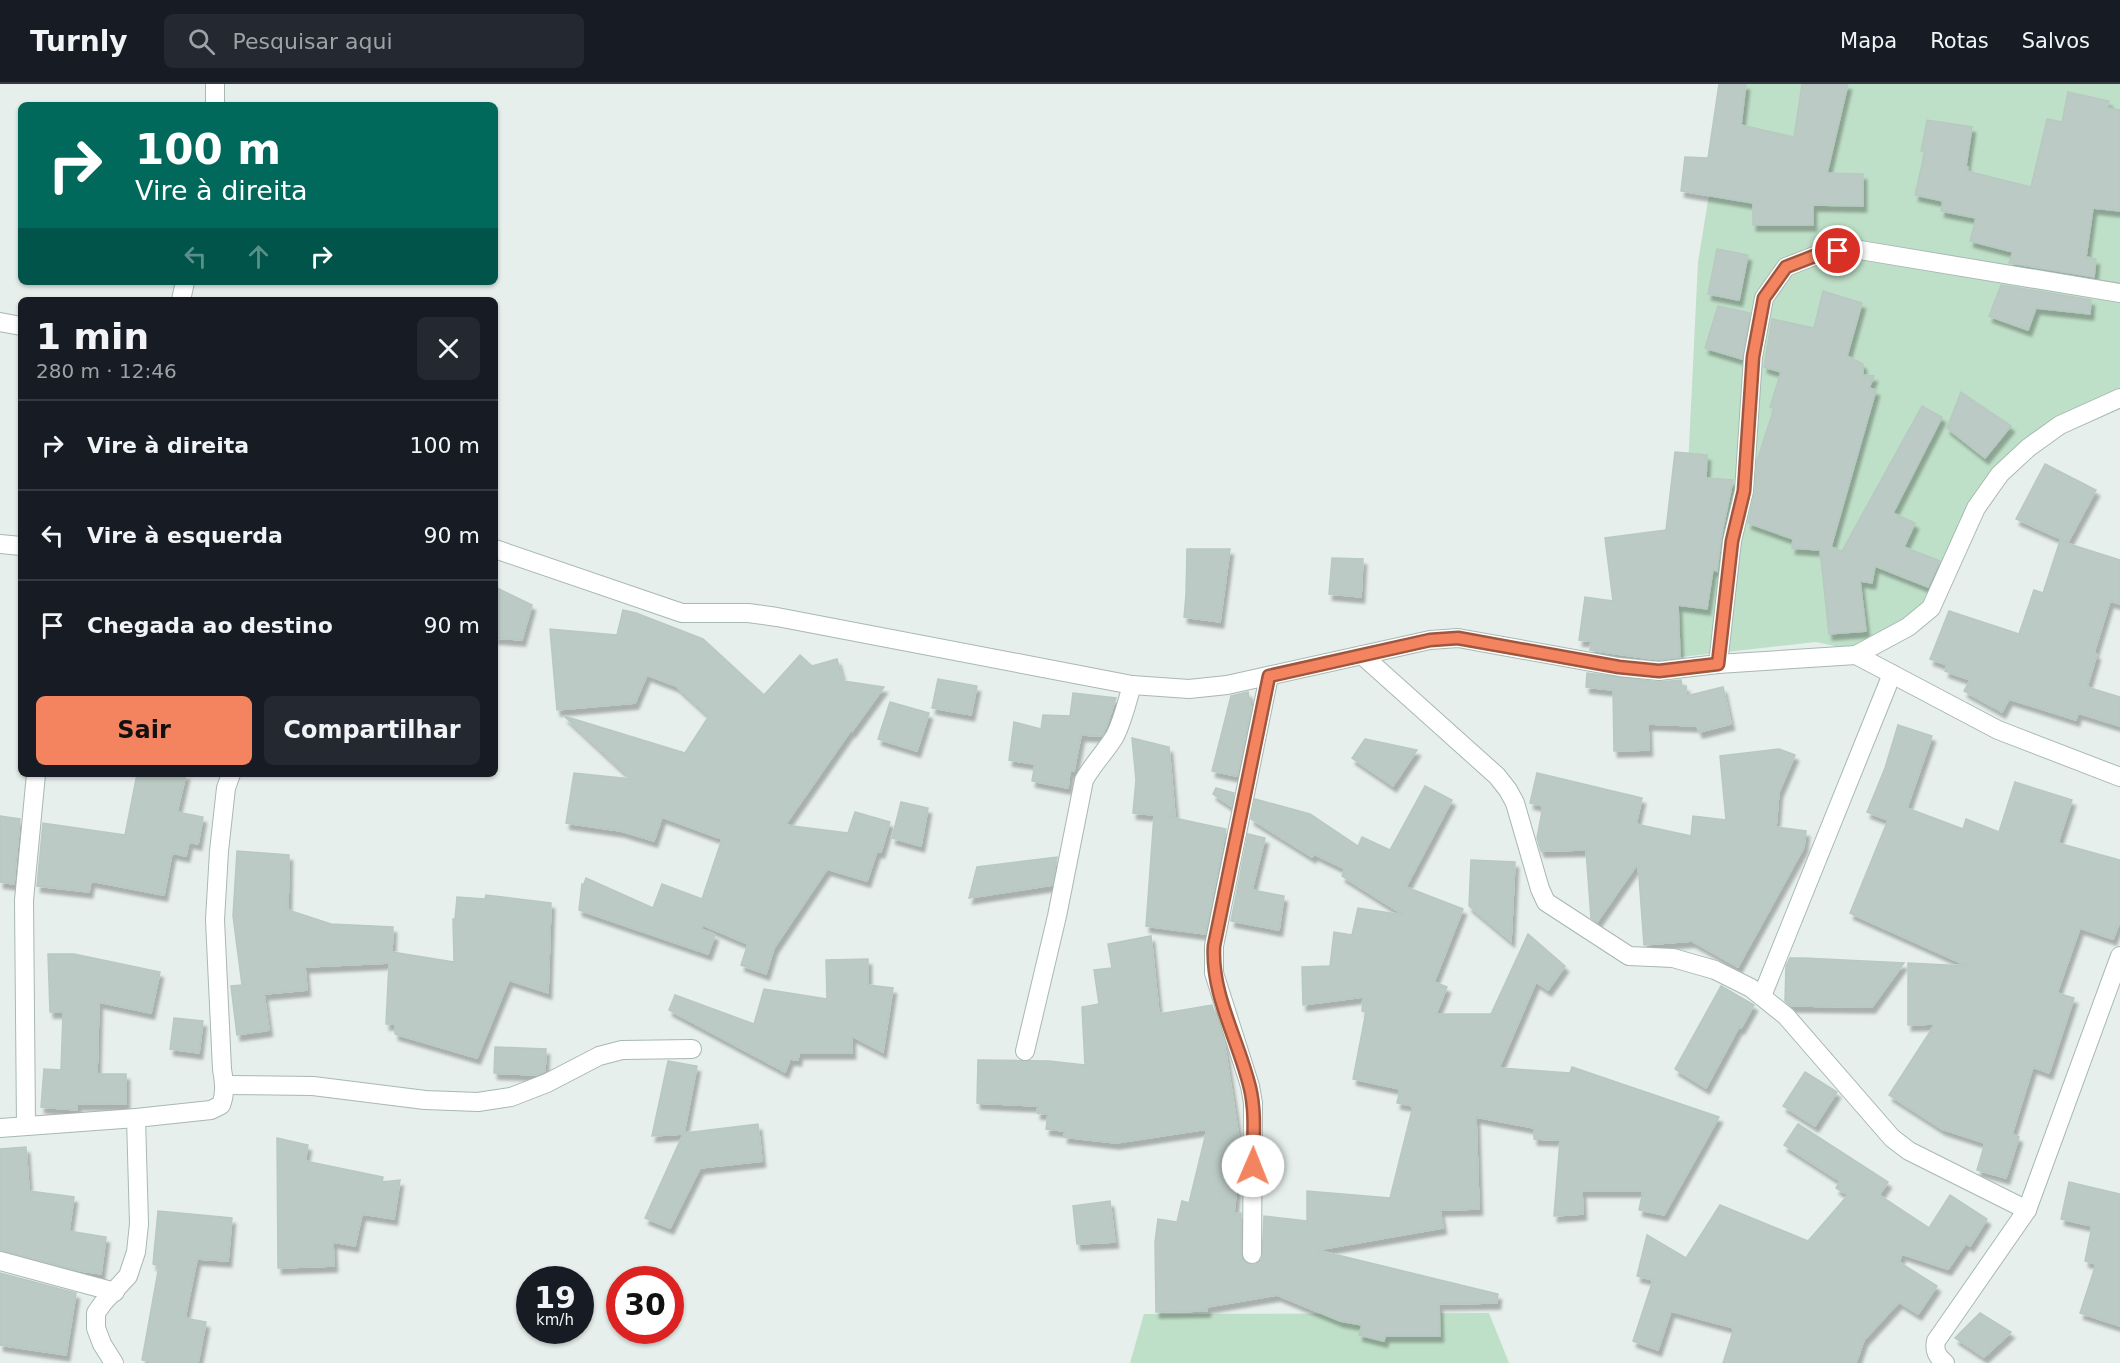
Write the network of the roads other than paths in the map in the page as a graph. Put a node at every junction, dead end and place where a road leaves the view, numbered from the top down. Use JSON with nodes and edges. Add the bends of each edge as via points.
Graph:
{"nodes":[{"id":1,"x":215,"y":84,"type":"edge"},
{"id":2,"x":215,"y":102,"type":"edge"},
{"id":3,"x":2120,"y":293,"type":"edge"},
{"id":4,"x":0,"y":322,"type":"edge"},
{"id":5,"x":18,"y":325,"type":"edge"},
{"id":6,"x":2120,"y":398,"type":"edge"},
{"id":7,"x":0,"y":544,"type":"edge"},
{"id":8,"x":18,"y":546,"type":"edge"},
{"id":9,"x":498,"y":550,"type":"edge"},
{"id":10,"x":1362,"y":655,"type":"junction"},
{"id":11,"x":1856,"y":655,"type":"junction"},
{"id":12,"x":1718,"y":664,"type":"junction"},
{"id":13,"x":1892,"y":674,"type":"junction"},
{"id":14,"x":1269,"y":676,"type":"junction"},
{"id":15,"x":1132,"y":685,"type":"junction"},
{"id":16,"x":36,"y":777,"type":"edge"},
{"id":17,"x":230,"y":777,"type":"edge"},
{"id":18,"x":2120,"y":777,"type":"edge"},
{"id":19,"x":2120,"y":956,"type":"edge"},
{"id":20,"x":1762,"y":996,"type":"junction"},
{"id":21,"x":692,"y":1049,"type":"dead end"},
{"id":22,"x":1025,"y":1051,"type":"dead end"},
{"id":23,"x":225,"y":1085,"type":"junction"},
{"id":24,"x":136,"y":1118,"type":"junction"},
{"id":25,"x":26,"y":1125,"type":"junction"},
{"id":26,"x":0,"y":1128,"type":"edge"},
{"id":27,"x":2027,"y":1210,"type":"junction"},
{"id":28,"x":1252,"y":1254,"type":"dead end"},
{"id":29,"x":0,"y":1261,"type":"edge"},
{"id":30,"x":115,"y":1292,"type":"junction"},
{"id":31,"x":114,"y":1363,"type":"edge"},
{"id":32,"x":1945,"y":1363,"type":"edge"}],
"edges":[{"from":1,"to":2,"type":"street"},
{"from":3,"to":12,"type":"street","via":[[1854,249],[1822,253],[1786,267],[1764,298],[1753,357],[1744,491],[1732,541]]},
{"from":4,"to":5,"type":"street"},
{"from":6,"to":11,"type":"street","via":[[2060,425],[2000,474],[1976,508],[1931,608],[1908,627]]},
{"from":7,"to":8,"type":"street"},
{"from":9,"to":15,"type":"street","via":[[682,613],[777,617]]},
{"from":10,"to":12,"type":"street","via":[[1458,638],[1619,667],[1659,671]]},
{"from":10,"to":14,"type":"street"},
{"from":10,"to":20,"type":"street","via":[[1508,790],[1546,902],[1629,956],[1673,958],[1715,970]]},
{"from":11,"to":12,"type":"street"},
{"from":11,"to":13,"type":"street"},
{"from":13,"to":18,"type":"street","via":[[1998,730]]},
{"from":13,"to":20,"type":"street"},
{"from":14,"to":15,"type":"street","via":[[1189,689]]},
{"from":14,"to":28,"type":"street","via":[[1213,961],[1253,1103]]},
{"from":15,"to":22,"type":"street","via":[[1114,737],[1084,780]]},
{"from":16,"to":25,"type":"street","via":[[24,900]]},
{"from":17,"to":23,"type":"street","via":[[219,851],[215,920]]},
{"from":19,"to":27,"type":"street"},
{"from":20,"to":27,"type":"street","via":[[1786,1016],[1892,1138],[1909,1151]]},
{"from":21,"to":23,"type":"street","via":[[622,1050],[599,1056],[511,1097],[478,1102],[425,1100],[313,1086]]},
{"from":23,"to":24,"type":"street","via":[[221,1105],[211,1110]]},
{"from":24,"to":25,"type":"street"},
{"from":24,"to":30,"type":"street","via":[[136,1252],[128,1276]]},
{"from":25,"to":26,"type":"street"},
{"from":27,"to":32,"type":"street","via":[[1936,1341],[1934,1349]]},
{"from":29,"to":30,"type":"street"},
{"from":30,"to":31,"type":"street","via":[[96,1313],[96,1328]]}]}
